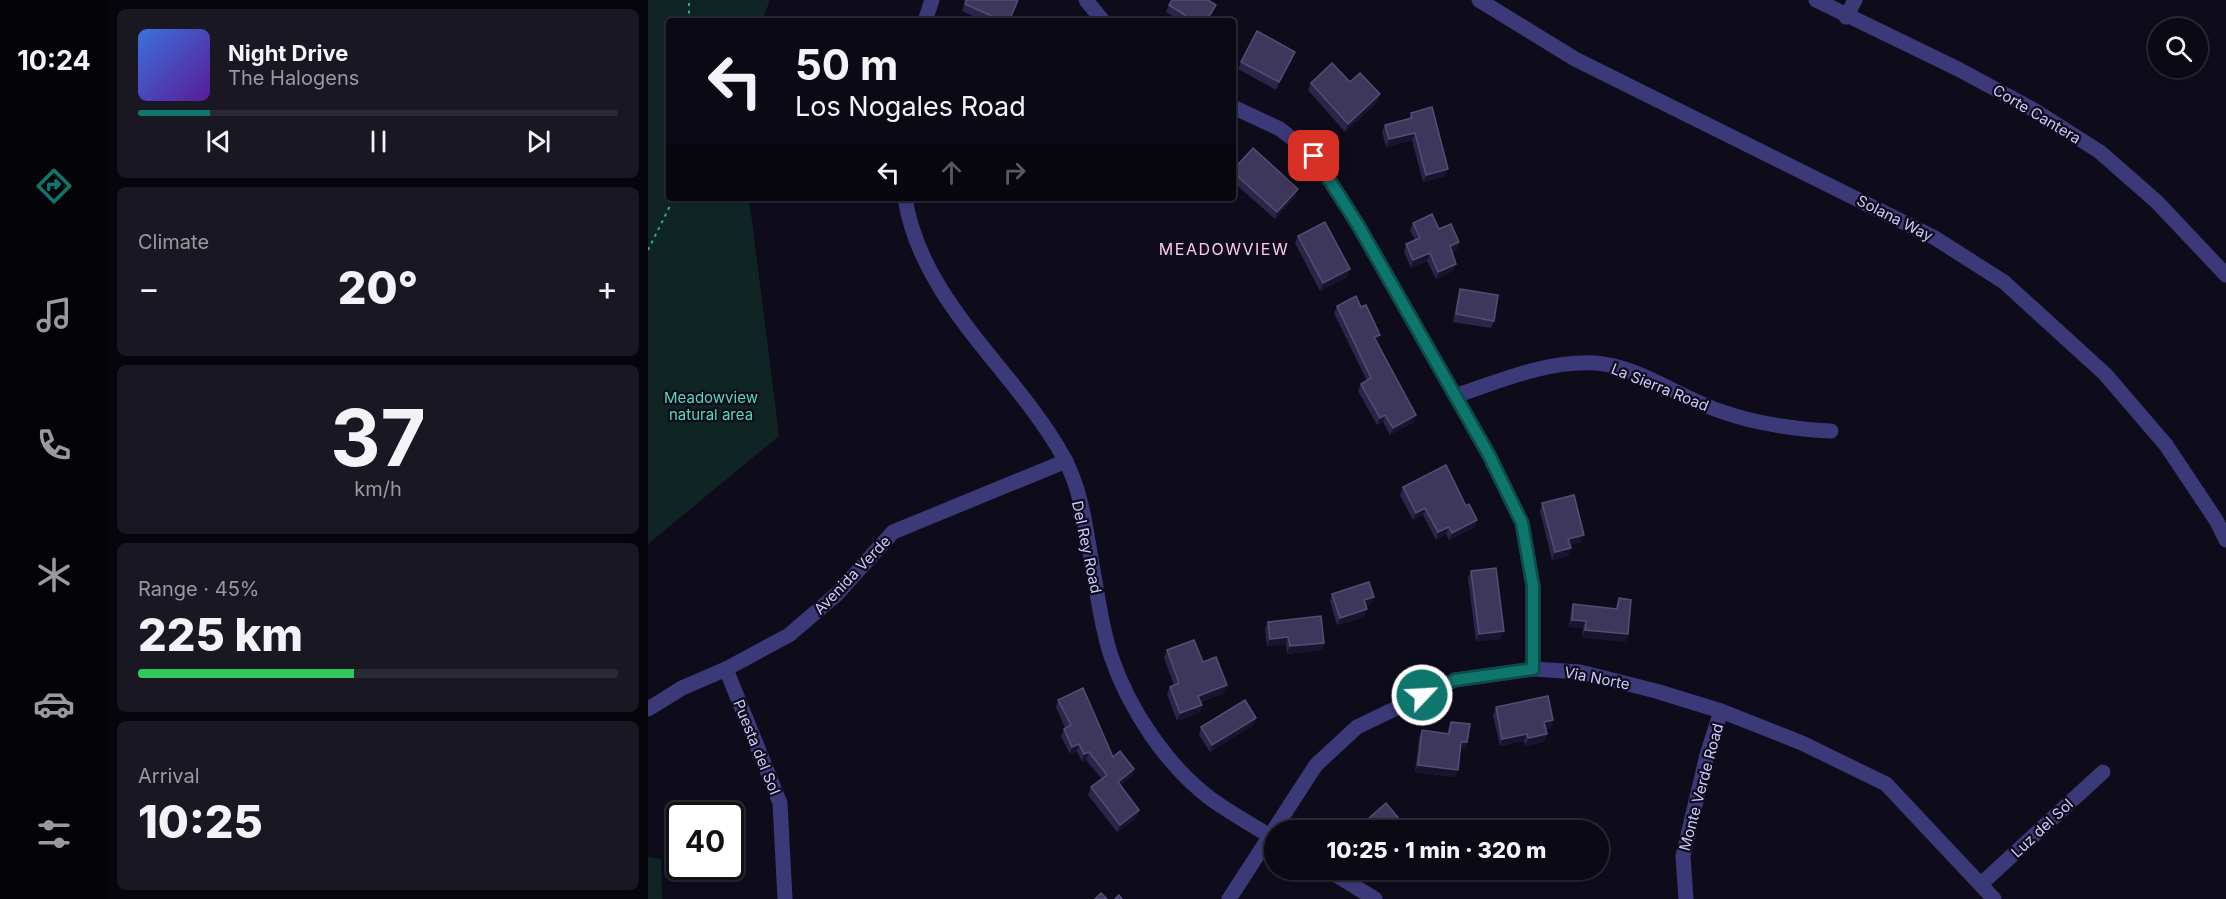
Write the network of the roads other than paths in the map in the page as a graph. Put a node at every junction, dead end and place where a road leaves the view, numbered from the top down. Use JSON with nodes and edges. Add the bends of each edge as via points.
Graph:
{"nodes":[{"id":1,"x":932,"y":0,"type":"edge"},
{"id":2,"x":1086,"y":0,"type":"edge"},
{"id":3,"x":1479,"y":0,"type":"edge"},
{"id":4,"x":1816,"y":0,"type":"edge"},
{"id":5,"x":1855,"y":0,"type":"edge"},
{"id":6,"x":1846,"y":17,"type":"junction"},
{"id":7,"x":926,"y":18,"type":"edge"},
{"id":8,"x":1101,"y":18,"type":"edge"},
{"id":9,"x":1236,"y":108,"type":"edge"},
{"id":10,"x":906,"y":201,"type":"edge"},
{"id":11,"x":2226,"y":275,"type":"edge"},
{"id":12,"x":1455,"y":396,"type":"junction"},
{"id":13,"x":1831,"y":431,"type":"dead end"},
{"id":14,"x":1066,"y":461,"type":"junction"},
{"id":15,"x":2226,"y":540,"type":"edge"},
{"id":16,"x":726,"y":669,"type":"junction"},
{"id":17,"x":1533,"y":669,"type":"junction"},
{"id":18,"x":648,"y":709,"type":"edge"},
{"id":19,"x":1721,"y":711,"type":"junction"},
{"id":20,"x":2103,"y":772,"type":"dead end"},
{"id":21,"x":1282,"y":820,"type":"edge"},
{"id":22,"x":1264,"y":832,"type":"edge"},
{"id":23,"x":1264,"y":849,"type":"edge"},
{"id":24,"x":1344,"y":880,"type":"edge"},
{"id":25,"x":1981,"y":884,"type":"junction"},
{"id":26,"x":785,"y":899,"type":"edge"},
{"id":27,"x":1229,"y":899,"type":"edge"},
{"id":28,"x":1375,"y":899,"type":"edge"},
{"id":29,"x":1686,"y":899,"type":"edge"},
{"id":30,"x":1994,"y":899,"type":"edge"}],
"edges":[{"from":1,"to":7,"type":"street"},
{"from":2,"to":8,"type":"street"},
{"from":3,"to":15,"type":"street","name":"Solana Way","via":[[1575,59],[1935,238],[2004,282],[2105,374],[2166,445]]},
{"from":4,"to":6,"type":"street","name":"Corte Cantera"},
{"from":5,"to":6,"type":"street"},
{"from":6,"to":11,"type":"street","name":"Corte Cantera","via":[[1907,42],[1977,79],[2100,152],[2157,202]]},
{"from":9,"to":12,"type":"street","via":[[1280,129],[1314,156]]},
{"from":10,"to":14,"type":"street","name":"Del Rey Road","via":[[922,252],[941,290],[1024,397]]},
{"from":12,"to":13,"type":"street","name":"La Sierra Road","via":[[1536,370],[1598,363],[1630,372],[1720,411],[1781,428]]},
{"from":12,"to":17,"type":"street","via":[[1522,523],[1533,586]]},
{"from":14,"to":16,"type":"street","name":"Avenida Verde","via":[[893,532],[837,594],[789,635]]},
{"from":14,"to":22,"type":"street","name":"Del Rey Road","via":[[1083,516],[1111,655],[1124,688],[1169,759],[1210,798]]},
{"from":16,"to":18,"type":"street","name":"Avenida Verde","via":[[682,688]]},
{"from":16,"to":26,"type":"street","name":"Puesta del Sol","via":[[780,803]]},
{"from":17,"to":19,"type":"street","name":"Via Norte","via":[[1580,672]]},
{"from":17,"to":21,"type":"street","name":"Via Norte","via":[[1455,680],[1357,727],[1316,765]]},
{"from":19,"to":25,"type":"street","name":"Via Norte","via":[[1802,743],[1886,784]]},
{"from":19,"to":29,"type":"street","name":"Monte Verde Road","via":[[1683,856]]},
{"from":20,"to":25,"type":"street","name":"Luz del Sol"},
{"from":23,"to":27,"type":"street","name":"Via Norte"},
{"from":24,"to":28,"type":"street"},
{"from":25,"to":30,"type":"street","name":"Via Norte"}]}
